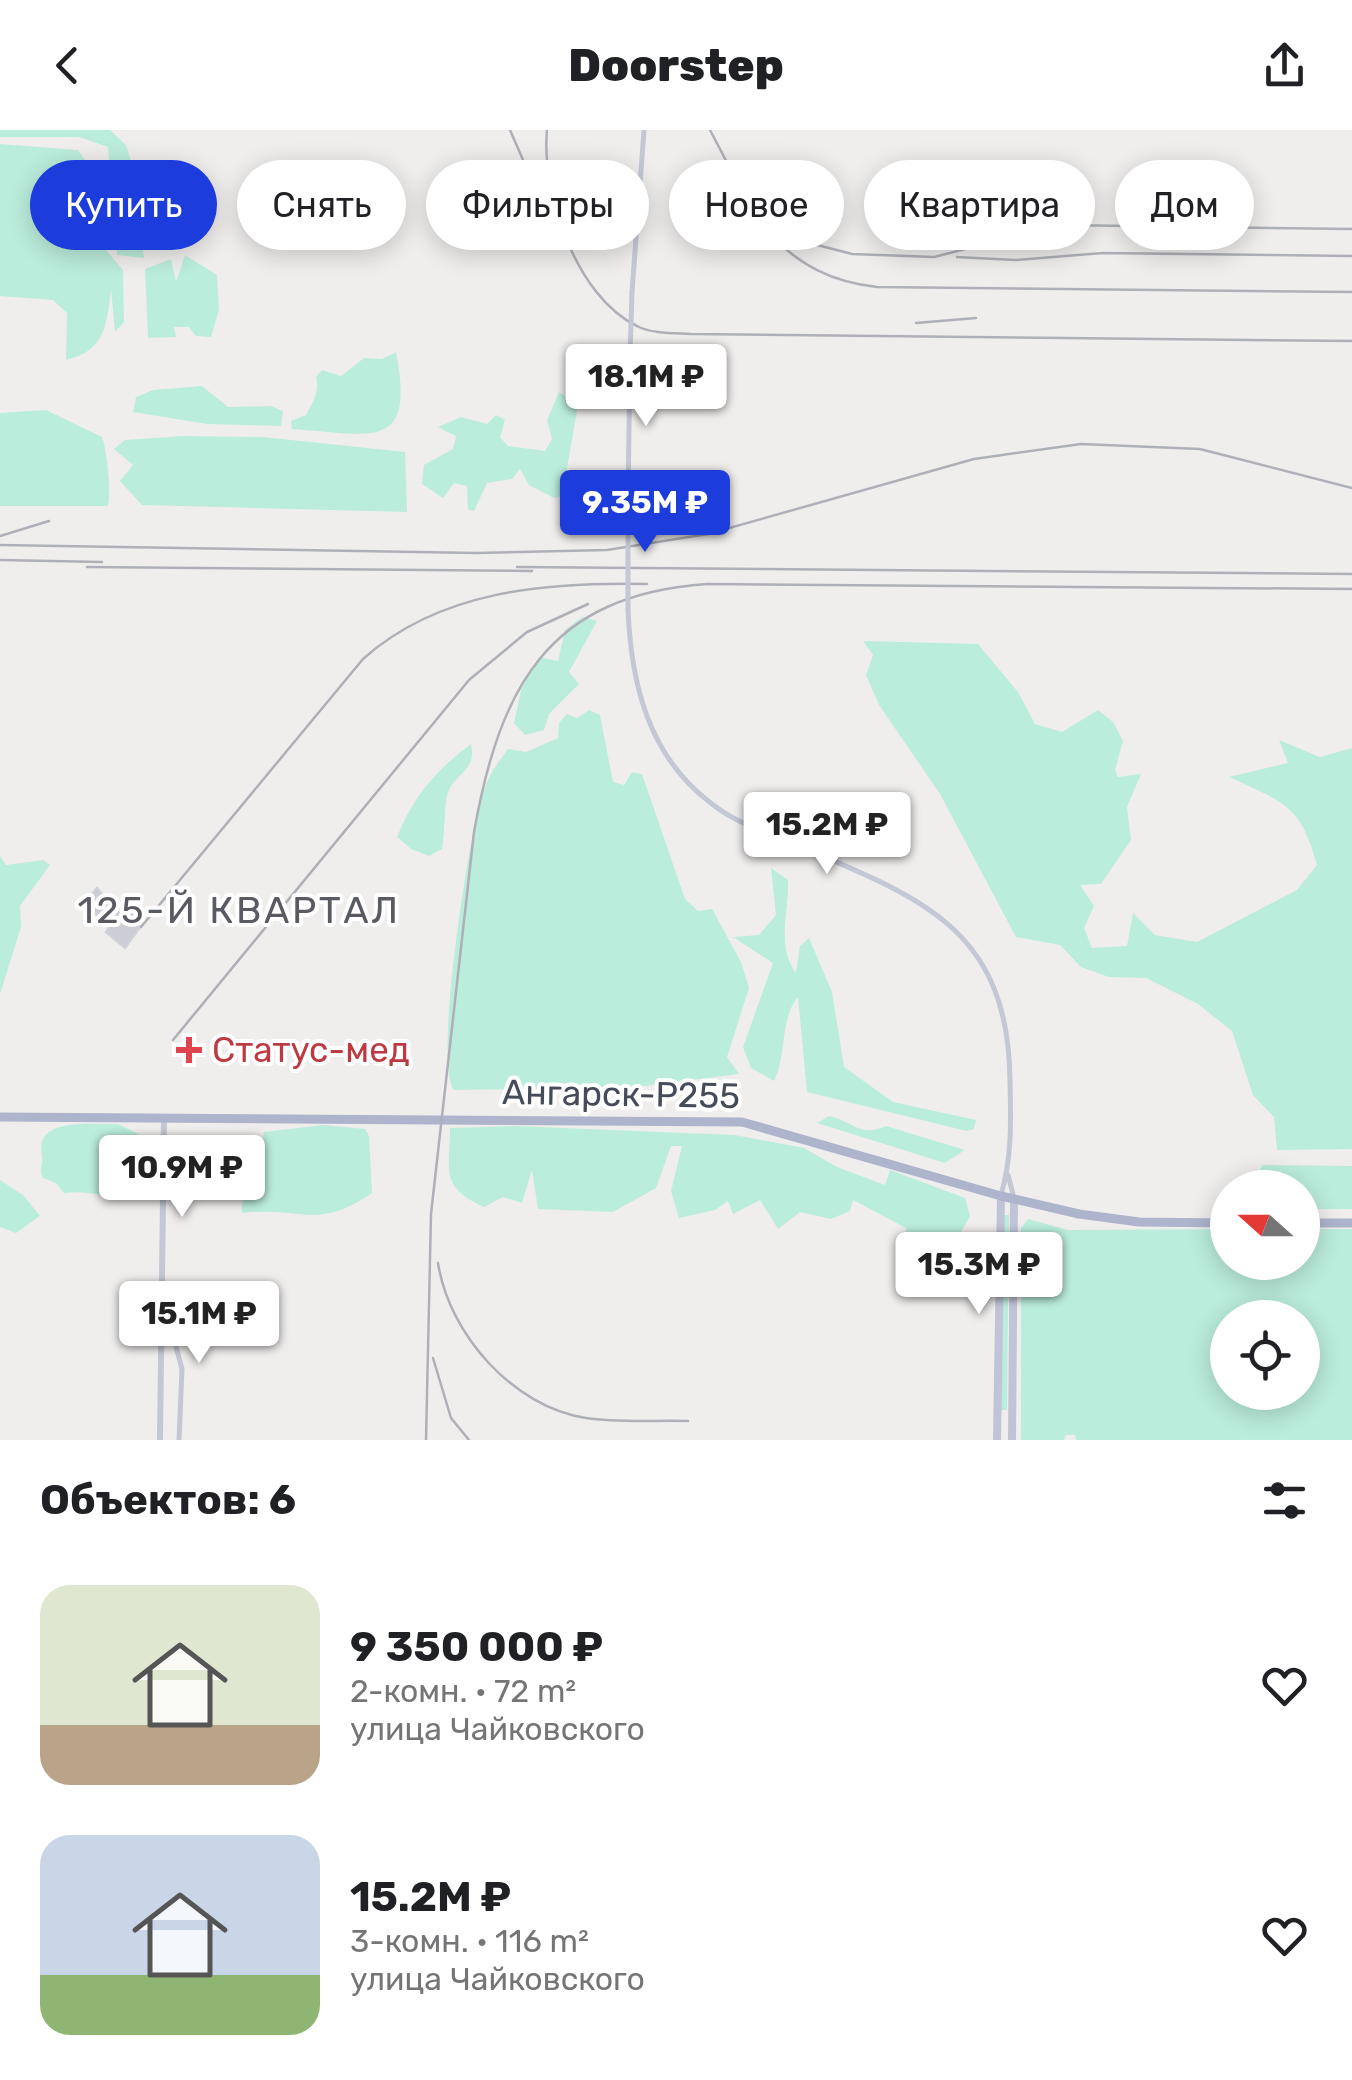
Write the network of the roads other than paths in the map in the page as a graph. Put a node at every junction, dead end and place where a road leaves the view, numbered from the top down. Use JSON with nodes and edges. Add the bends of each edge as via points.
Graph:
{"nodes":[{"id":1,"x":644,"y":130,"type":"edge"},
{"id":2,"x":0,"y":1117,"type":"edge"},
{"id":3,"x":164,"y":1118,"type":"junction"},
{"id":4,"x":1008,"y":1172,"type":"junction"},
{"id":5,"x":1001,"y":1196,"type":"junction"},
{"id":6,"x":1014,"y":1199,"type":"junction"},
{"id":7,"x":1210,"y":1222,"type":"edge"},
{"id":8,"x":1320,"y":1223,"type":"edge"},
{"id":9,"x":1352,"y":1223,"type":"edge"},
{"id":10,"x":162,"y":1322,"type":"junction"},
{"id":11,"x":160,"y":1440,"type":"edge"},
{"id":12,"x":178,"y":1440,"type":"edge"},
{"id":13,"x":997,"y":1440,"type":"edge"},
{"id":14,"x":1012,"y":1440,"type":"edge"}],
"edges":[{"from":1,"to":4,"type":"street","bridge":true,"via":[[628,500],[629,653],[641,703],[665,754],[690,784],[741,822],[918,898],[962,938],[979,960],[1008,1028]]},
{"from":2,"to":3,"type":"main road","name":"Ангарск-Р255"},
{"from":3,"to":5,"type":"main road","name":"Ангарск-Р255","via":[[742,1122]]},
{"from":3,"to":10,"type":"street"},
{"from":4,"to":5,"type":"street"},
{"from":4,"to":6,"type":"street"},
{"from":5,"to":6,"type":"main road","name":"Ангарск-Р255"},
{"from":5,"to":13,"type":"main road"},
{"from":6,"to":7,"type":"main road","name":"Ангарск-Р255","via":[[1109,1220]]},
{"from":6,"to":14,"type":"main road"},
{"from":8,"to":9,"type":"main road"},
{"from":10,"to":11,"type":"street"},
{"from":10,"to":12,"type":"street","via":[[170,1324],[182,1369]]}]}
